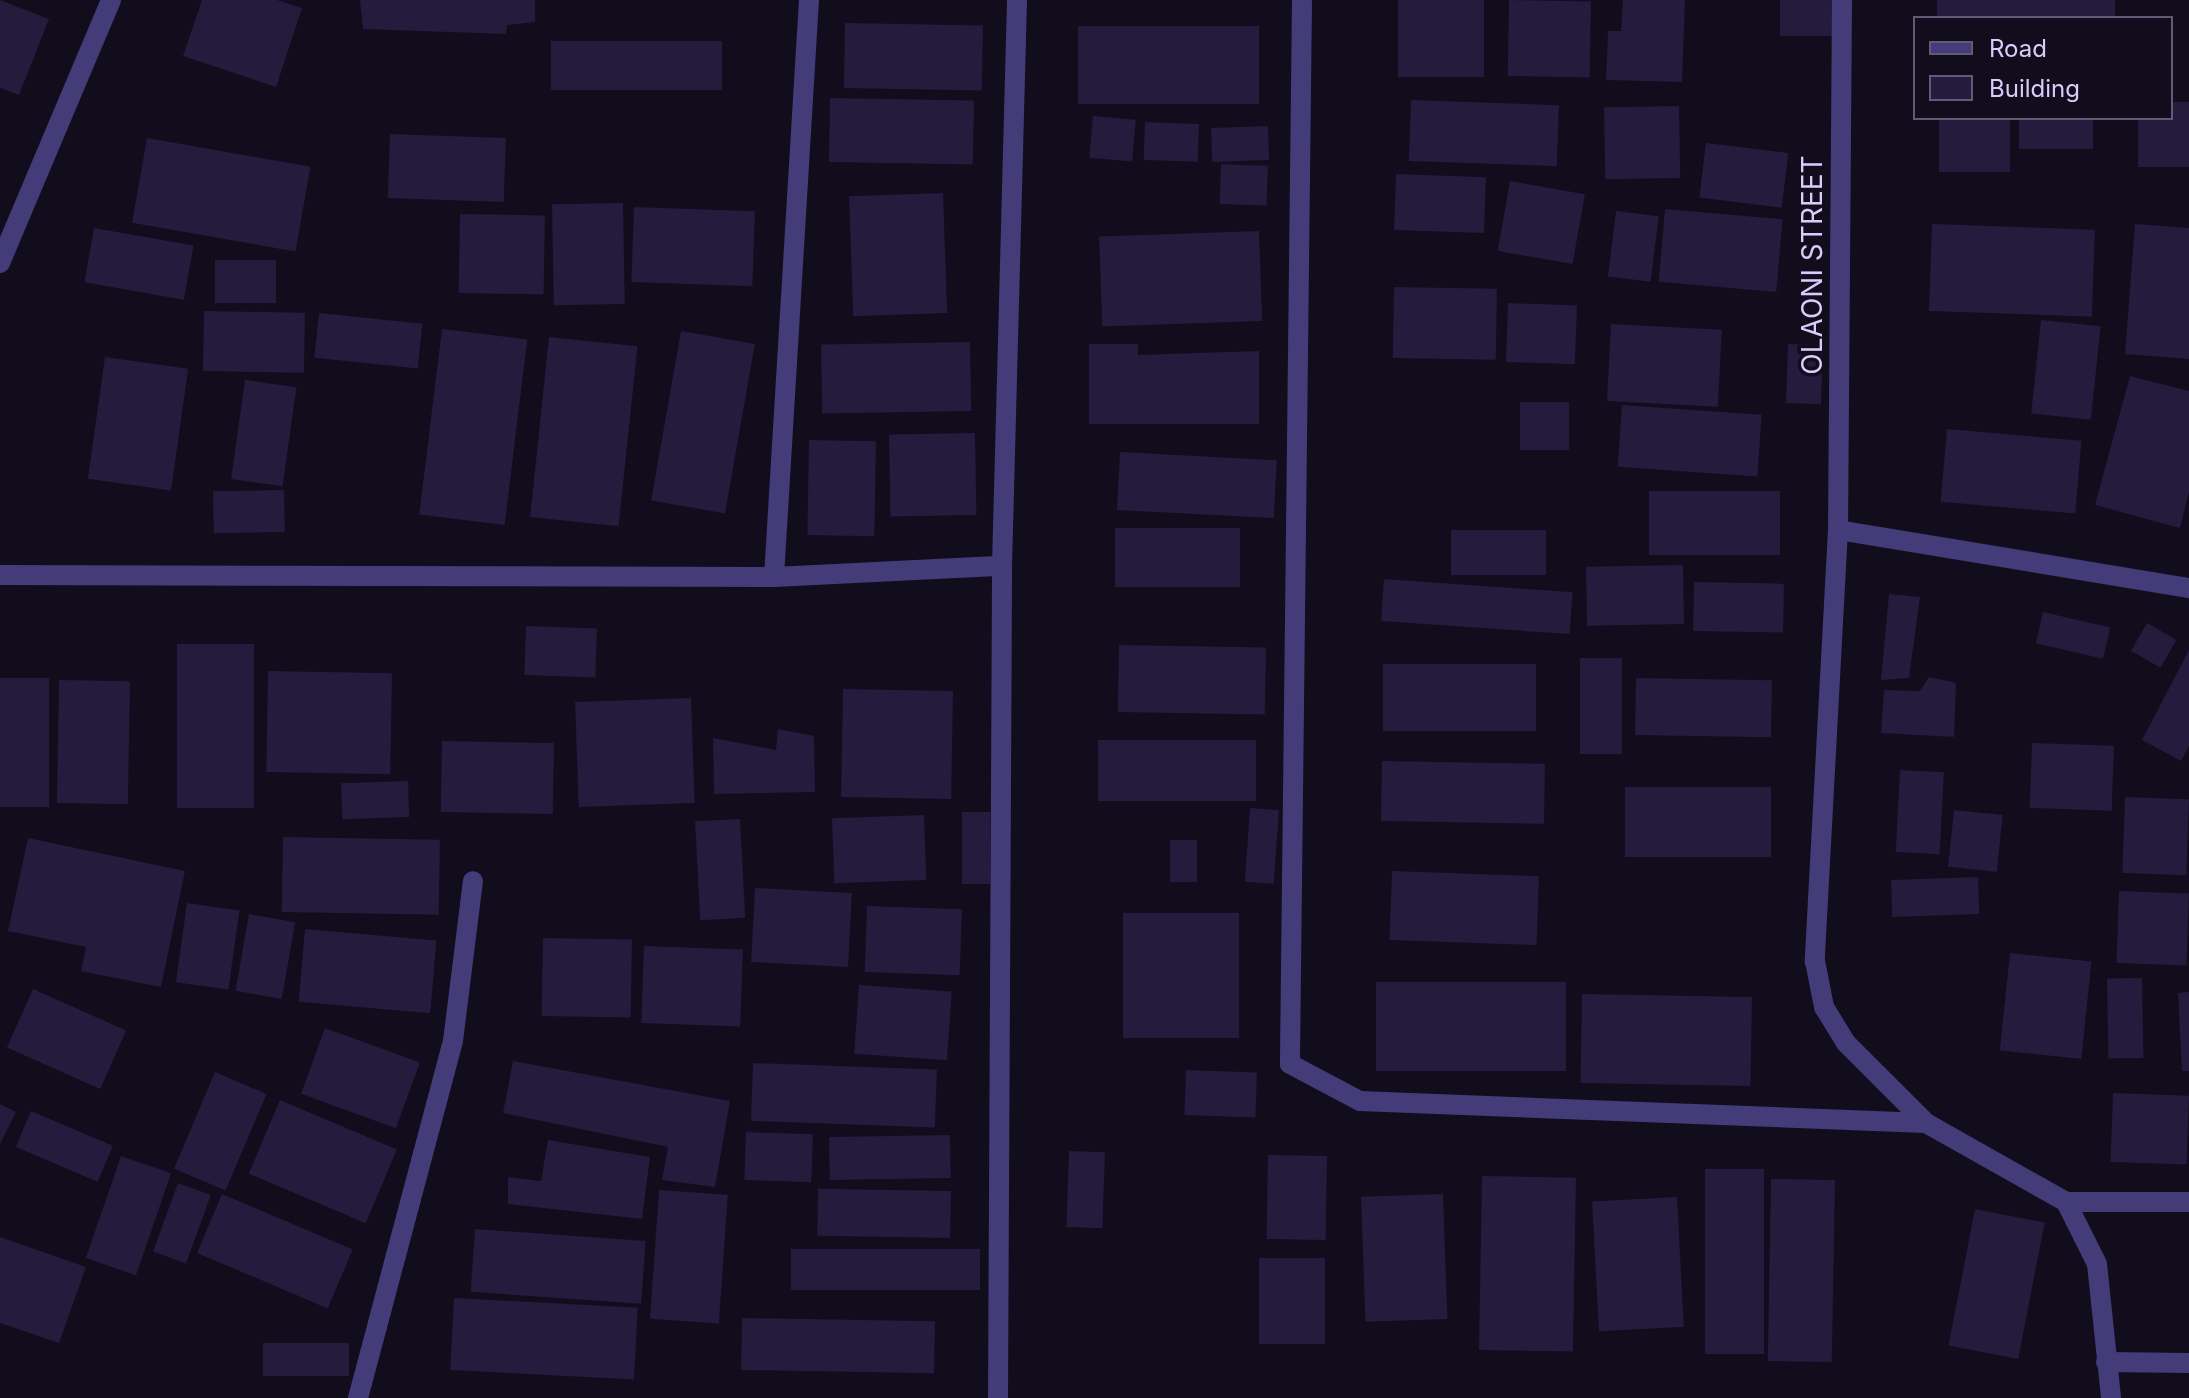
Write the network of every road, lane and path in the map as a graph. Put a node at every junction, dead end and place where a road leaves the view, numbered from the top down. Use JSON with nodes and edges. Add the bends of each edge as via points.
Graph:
{"nodes":[{"id":1,"x":111,"y":0,"type":"edge"},
{"id":2,"x":809,"y":0,"type":"edge"},
{"id":3,"x":1017,"y":0,"type":"edge"},
{"id":4,"x":1302,"y":0,"type":"edge"},
{"id":5,"x":1842,"y":0,"type":"edge"},
{"id":6,"x":0,"y":263,"type":"edge"},
{"id":7,"x":1838,"y":530,"type":"junction"},
{"id":8,"x":1002,"y":566,"type":"junction"},
{"id":9,"x":0,"y":575,"type":"edge"},
{"id":10,"x":774,"y":577,"type":"junction"},
{"id":11,"x":2188,"y":586,"type":"edge"},
{"id":12,"x":473,"y":881,"type":"dead end"},
{"id":13,"x":1926,"y":1123,"type":"junction"},
{"id":14,"x":2066,"y":1202,"type":"junction"},
{"id":15,"x":2189,"y":1202,"type":"edge"},
{"id":16,"x":2106,"y":1362,"type":"junction"},
{"id":17,"x":2189,"y":1363,"type":"edge"},
{"id":18,"x":358,"y":1398,"type":"edge"},
{"id":19,"x":998,"y":1398,"type":"edge"},
{"id":20,"x":2111,"y":1398,"type":"edge"}],
"edges":[{"from":1,"to":6,"type":"street"},
{"from":2,"to":10,"type":"street"},
{"from":3,"to":8,"type":"street"},
{"from":4,"to":13,"type":"street","via":[[1290,1064],[1360,1101]]},
{"from":5,"to":7,"type":"street","name":"OLAONI STREET"},
{"from":7,"to":11,"type":"street"},
{"from":7,"to":13,"type":"street","name":"OLAONI STREET","via":[[1815,961],[1824,1007],[1846,1043]]},
{"from":8,"to":10,"type":"street"},
{"from":8,"to":19,"type":"street"},
{"from":9,"to":10,"type":"street"},
{"from":12,"to":18,"type":"street","via":[[453,1041]]},
{"from":13,"to":14,"type":"street"},
{"from":14,"to":15,"type":"street"},
{"from":14,"to":16,"type":"street","via":[[2097,1264]]},
{"from":16,"to":17,"type":"street"},
{"from":16,"to":20,"type":"street"}]}
